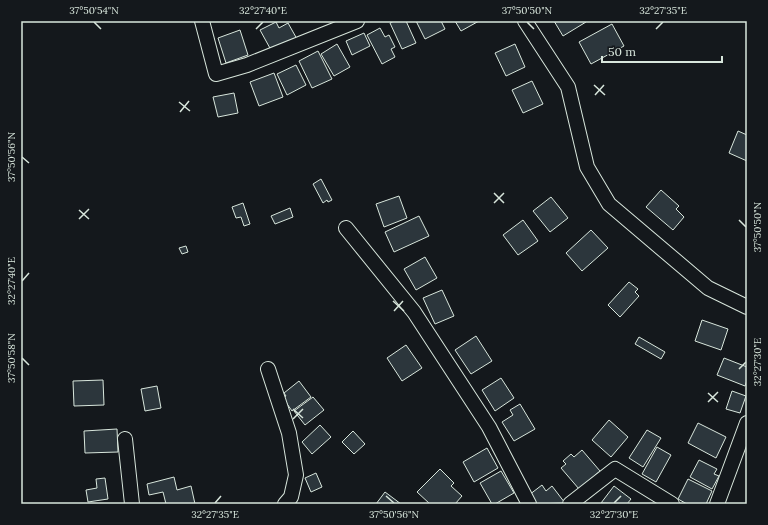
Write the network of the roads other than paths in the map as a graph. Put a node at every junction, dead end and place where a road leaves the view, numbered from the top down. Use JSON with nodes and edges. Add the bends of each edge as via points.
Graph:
{"nodes":[{"id":1,"x":202,"y":21,"type":"edge"},
{"id":2,"x":357,"y":21,"type":"edge"},
{"id":3,"x":526,"y":21,"type":"edge"},
{"id":4,"x":346,"y":228,"type":"dead end"},
{"id":5,"x":747,"y":307,"type":"edge"},
{"id":6,"x":268,"y":369,"type":"dead end"},
{"id":7,"x":747,"y":422,"type":"edge"},
{"id":8,"x":125,"y":439,"type":"dead end"},
{"id":9,"x":132,"y":504,"type":"edge"},
{"id":10,"x":285,"y":504,"type":"edge"},
{"id":11,"x":529,"y":504,"type":"edge"},
{"id":12,"x":570,"y":504,"type":"edge"},
{"id":13,"x":672,"y":504,"type":"edge"},
{"id":14,"x":717,"y":504,"type":"edge"}],
"edges":[{"from":1,"to":2,"type":"street","via":[[216,74],[247,65]]},
{"from":3,"to":5,"type":"street","via":[[568,87],[587,167],[609,204],[708,288]]},
{"from":4,"to":11,"type":"street","via":[[414,312],[489,427]]},
{"from":6,"to":10,"type":"street","via":[[289,434],[296,475],[291,497]]},
{"from":7,"to":14,"type":"street"},
{"from":8,"to":9,"type":"street"},
{"from":12,"to":13,"type":"street","via":[[615,469]]}]}
